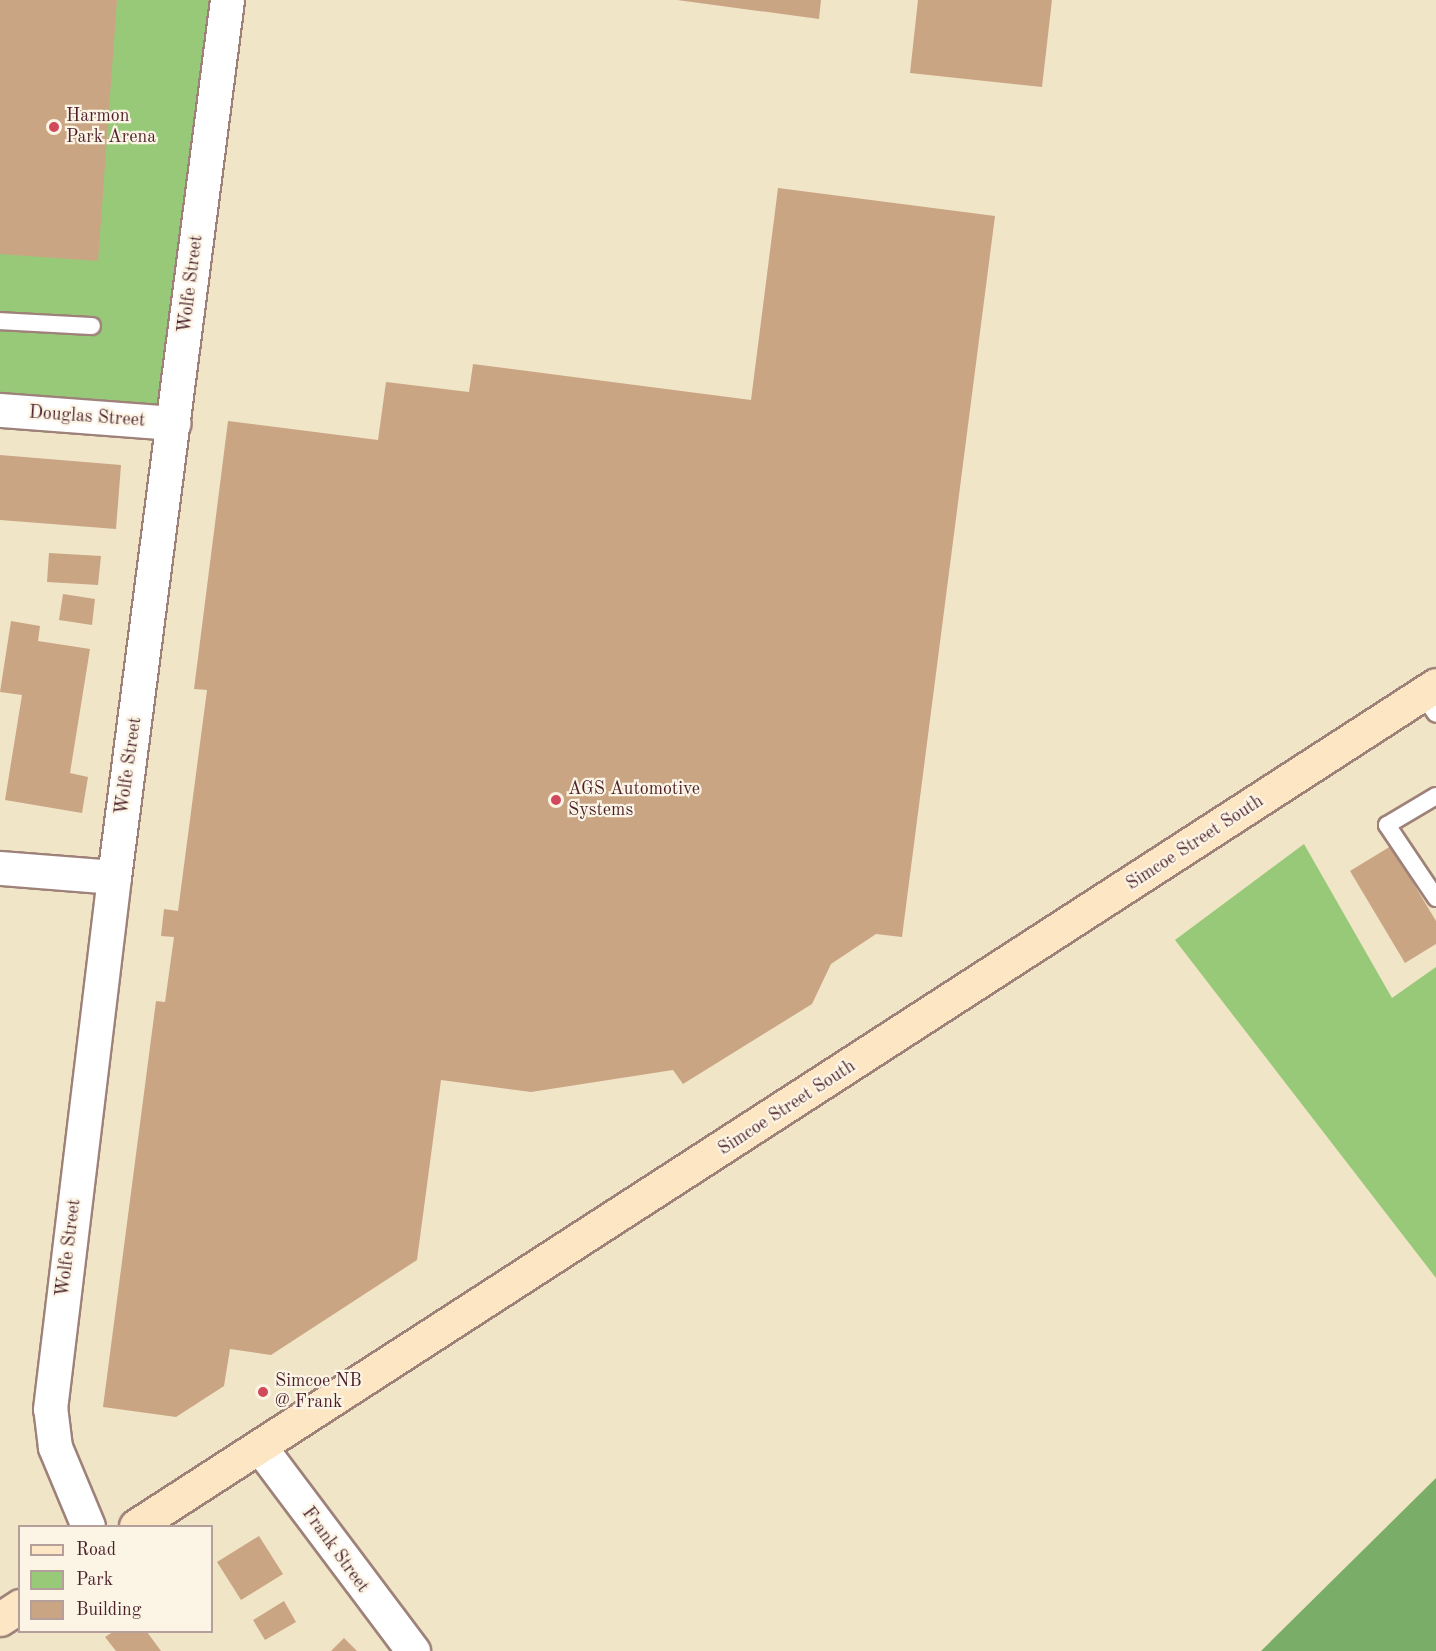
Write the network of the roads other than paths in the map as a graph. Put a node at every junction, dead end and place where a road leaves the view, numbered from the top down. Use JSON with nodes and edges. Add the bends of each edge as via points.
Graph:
{"nodes":[{"id":1,"x":227,"y":0,"type":"edge"},
{"id":2,"x":0,"y":321,"type":"edge"},
{"id":3,"x":92,"y":326,"type":"dead end"},
{"id":4,"x":0,"y":411,"type":"edge"},
{"id":5,"x":174,"y":423,"type":"junction"},
{"id":6,"x":1431,"y":698,"type":"edge"},
{"id":7,"x":1436,"y":796,"type":"edge"},
{"id":8,"x":0,"y":868,"type":"edge"},
{"id":9,"x":114,"y":877,"type":"junction"},
{"id":10,"x":1436,"y":898,"type":"edge"},
{"id":11,"x":260,"y":1448,"type":"junction"},
{"id":12,"x":87,"y":1525,"type":"edge"},
{"id":13,"x":139,"y":1525,"type":"edge"},
{"id":14,"x":18,"y":1607,"type":"edge"},
{"id":15,"x":0,"y":1619,"type":"edge"},
{"id":16,"x":413,"y":1651,"type":"edge"}],
"edges":[{"from":1,"to":5,"type":"street","name":"Wolfe Street"},
{"from":2,"to":3,"type":"lane"},
{"from":4,"to":5,"type":"street","name":"Douglas Street"},
{"from":5,"to":9,"type":"street","name":"Wolfe Street"},
{"from":6,"to":11,"type":"main road","name":"Simcoe Street South"},
{"from":7,"to":10,"type":"lane","via":[[1387,825]]},
{"from":8,"to":9,"type":"street"},
{"from":9,"to":12,"type":"street","name":"Wolfe Street","via":[[50,1409],[55,1447]]},
{"from":11,"to":13,"type":"main road","name":"Simcoe Street South"},
{"from":11,"to":16,"type":"street","name":"Frank Street"},
{"from":14,"to":15,"type":"main road"}]}
